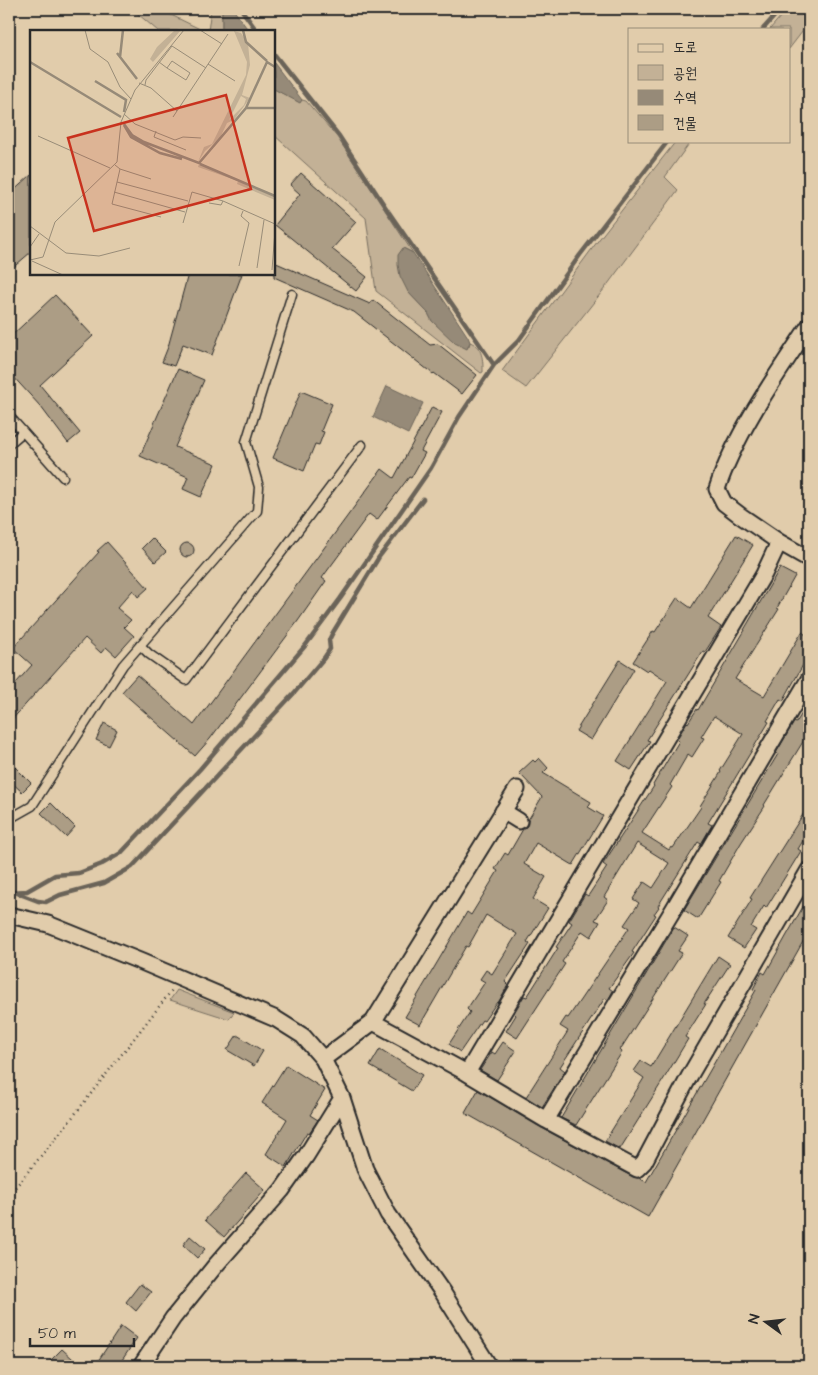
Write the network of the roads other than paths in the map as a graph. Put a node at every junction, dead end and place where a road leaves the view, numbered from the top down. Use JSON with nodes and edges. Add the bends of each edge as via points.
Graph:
{"nodes":[{"id":1,"x":292,"y":294,"type":"dead end"},
{"id":2,"x":809,"y":326,"type":"edge"},
{"id":3,"x":9,"y":416,"type":"edge"},
{"id":4,"x":23,"y":432,"type":"junction"},
{"id":5,"x":9,"y":444,"type":"edge"},
{"id":6,"x":362,"y":445,"type":"dead end"},
{"id":7,"x":63,"y":478,"type":"dead end"},
{"id":8,"x":779,"y":542,"type":"junction"},
{"id":9,"x":809,"y":560,"type":"edge"},
{"id":10,"x":140,"y":646,"type":"junction"},
{"id":11,"x":809,"y":679,"type":"edge"},
{"id":12,"x":517,"y":789,"type":"dead end"},
{"id":13,"x":503,"y":811,"type":"junction"},
{"id":14,"x":9,"y":819,"type":"edge"},
{"id":15,"x":519,"y":821,"type":"dead end"},
{"id":16,"x":809,"y":870,"type":"edge"},
{"id":17,"x":9,"y":915,"type":"edge"},
{"id":18,"x":372,"y":1022,"type":"junction"},
{"id":19,"x":323,"y":1059,"type":"junction"},
{"id":20,"x":467,"y":1073,"type":"junction"},
{"id":21,"x":342,"y":1098,"type":"junction"},
{"id":22,"x":546,"y":1120,"type":"junction"},
{"id":23,"x":141,"y":1366,"type":"edge"},
{"id":24,"x":489,"y":1366,"type":"edge"}],
"edges":[{"from":1,"to":10,"type":"lane","via":[[246,442],[259,487],[257,511]]},
{"from":2,"to":8,"type":"street","via":[[756,408],[722,472],[717,489],[724,502]]},
{"from":3,"to":4,"type":"lane"},
{"from":4,"to":5,"type":"lane"},
{"from":4,"to":7,"type":"lane"},
{"from":6,"to":10,"type":"lane","via":[[186,680]]},
{"from":8,"to":9,"type":"street"},
{"from":8,"to":20,"type":"street","via":[[764,574]]},
{"from":10,"to":14,"type":"lane","via":[[124,665],[32,806]]},
{"from":11,"to":22,"type":"street"},
{"from":12,"to":13,"type":"street"},
{"from":13,"to":15,"type":"street"},
{"from":13,"to":18,"type":"street"},
{"from":16,"to":22,"type":"street","via":[[644,1162],[637,1169]]},
{"from":17,"to":19,"type":"street","via":[[48,924],[276,1019],[303,1036]]},
{"from":18,"to":19,"type":"street"},
{"from":18,"to":20,"type":"street"},
{"from":19,"to":21,"type":"street"},
{"from":20,"to":22,"type":"street"},
{"from":21,"to":23,"type":"street","via":[[282,1190],[173,1318]]},
{"from":21,"to":24,"type":"street","via":[[365,1169],[388,1214]]}]}
